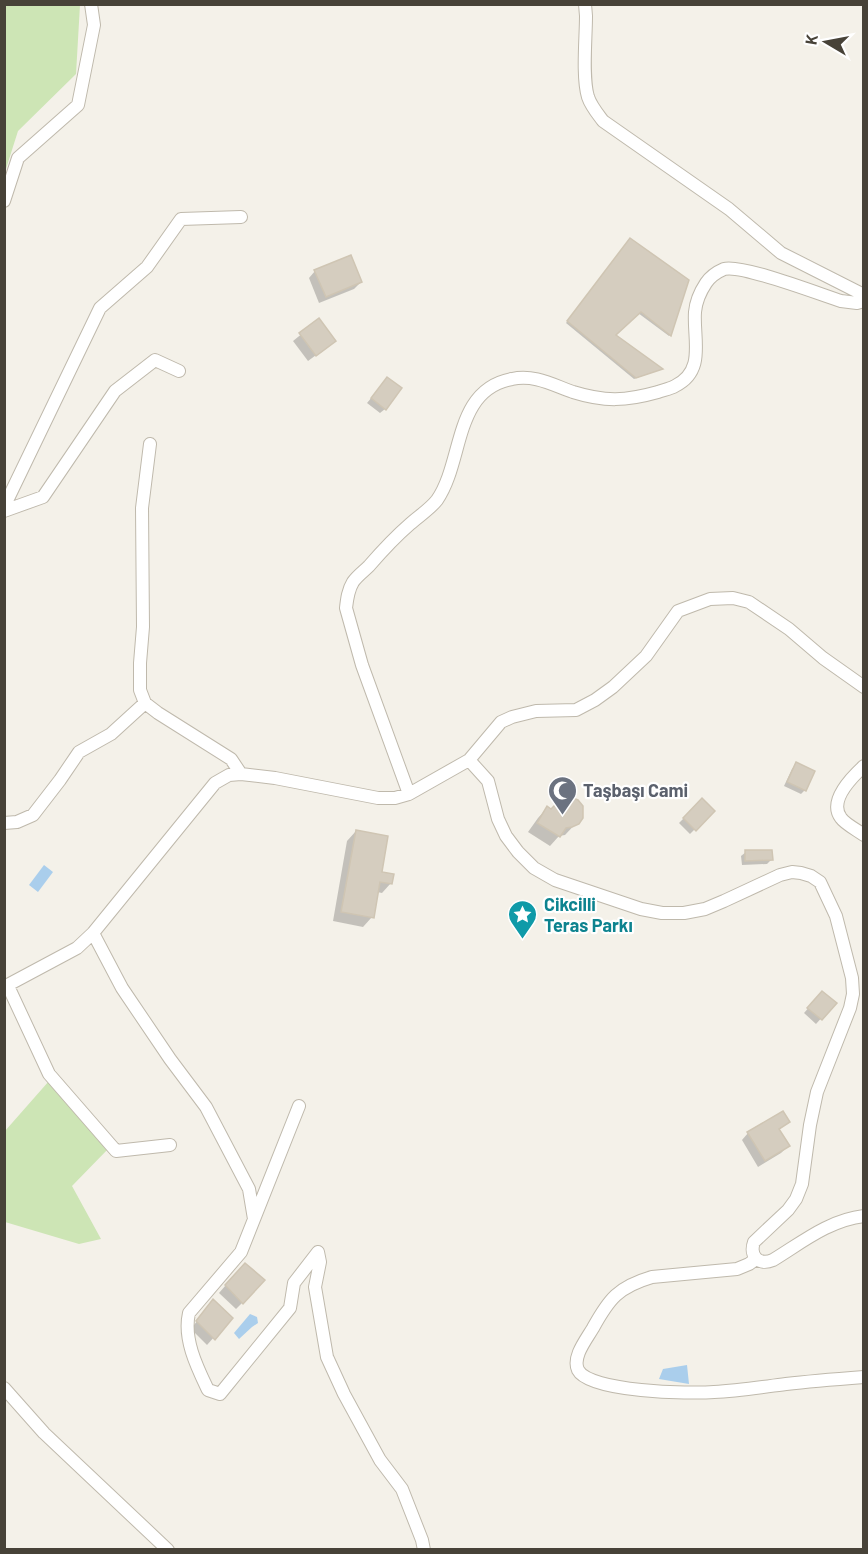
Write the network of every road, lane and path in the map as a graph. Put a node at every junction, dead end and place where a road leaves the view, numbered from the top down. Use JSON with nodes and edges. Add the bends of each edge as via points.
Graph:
{"nodes":[{"id":1,"x":91,"y":4,"type":"edge"},
{"id":2,"x":585,"y":4,"type":"edge"},
{"id":3,"x":4,"y":201,"type":"edge"},
{"id":4,"x":241,"y":217,"type":"dead end"},
{"id":5,"x":864,"y":295,"type":"edge"},
{"id":6,"x":864,"y":301,"type":"edge"},
{"id":7,"x":179,"y":371,"type":"dead end"},
{"id":8,"x":150,"y":444,"type":"dead end"},
{"id":9,"x":4,"y":509,"type":"edge"},
{"id":10,"x":864,"y":687,"type":"edge"},
{"id":11,"x":145,"y":703,"type":"junction"},
{"id":12,"x":469,"y":760,"type":"junction"},
{"id":13,"x":864,"y":766,"type":"edge"},
{"id":14,"x":242,"y":774,"type":"junction"},
{"id":15,"x":410,"y":794,"type":"junction"},
{"id":16,"x":4,"y":824,"type":"edge"},
{"id":17,"x":864,"y":835,"type":"edge"},
{"id":18,"x":93,"y":933,"type":"junction"},
{"id":19,"x":6,"y":986,"type":"edge"},
{"id":20,"x":299,"y":1106,"type":"dead end"},
{"id":21,"x":170,"y":1145,"type":"dead end"},
{"id":22,"x":864,"y":1216,"type":"edge"},
{"id":23,"x":254,"y":1220,"type":"junction"},
{"id":24,"x":756,"y":1259,"type":"junction"},
{"id":25,"x":864,"y":1377,"type":"edge"},
{"id":26,"x":4,"y":1388,"type":"edge"},
{"id":27,"x":168,"y":1550,"type":"edge"},
{"id":28,"x":424,"y":1550,"type":"edge"}],
"edges":[{"from":1,"to":3,"type":"street","via":[[94,25],[78,105],[18,158]]},
{"from":2,"to":5,"type":"street","via":[[585,84],[588,98],[603,121],[729,209],[781,253]]},
{"from":4,"to":9,"type":"street","via":[[181,219],[147,267],[100,308]]},
{"from":6,"to":15,"type":"street","via":[[841,301],[744,269],[724,269],[710,277],[702,289],[695,313],[695,362],[690,373],[675,386],[616,400],[526,378],[497,383],[483,393],[471,407],[444,490],[353,583],[347,600],[362,665]]},
{"from":7,"to":9,"type":"street","via":[[155,360],[114,391],[43,497]]},
{"from":8,"to":11,"type":"street","via":[[142,508],[140,690]]},
{"from":10,"to":12,"type":"street","via":[[749,602],[710,599],[678,611],[646,657],[596,700],[576,710],[536,711],[501,722]]},
{"from":11,"to":14,"type":"street","via":[[231,759]]},
{"from":11,"to":16,"type":"street","via":[[111,734],[79,752],[33,815]]},
{"from":12,"to":15,"type":"street"},
{"from":12,"to":24,"type":"street","via":[[488,781],[498,819],[518,852],[534,868],[555,880],[662,913],[705,909],[792,872],[820,882],[836,916],[853,994],[817,1092],[802,1184],[789,1210],[754,1242]]},
{"from":13,"to":17,"type":"street","via":[[841,791],[837,808],[840,818]]},
{"from":14,"to":15,"type":"street","via":[[378,798]]},
{"from":14,"to":18,"type":"street","via":[[229,775],[215,783]]},
{"from":18,"to":19,"type":"street","via":[[77,948]]},
{"from":18,"to":23,"type":"street","via":[[122,988],[206,1107],[249,1189]]},
{"from":19,"to":21,"type":"street","via":[[49,1074],[116,1151]]},
{"from":20,"to":23,"type":"street"},
{"from":22,"to":24,"type":"street","via":[[821,1230],[767,1263]]},
{"from":23,"to":28,"type":"street","via":[[241,1252],[189,1312],[186,1325],[196,1366],[208,1390],[220,1394],[290,1308],[294,1283],[318,1252],[315,1287],[327,1357],[380,1460],[402,1489]]},
{"from":24,"to":25,"type":"street","via":[[737,1269],[652,1277],[627,1287],[606,1305],[579,1353],[579,1372],[607,1386],[680,1393]]},
{"from":26,"to":27,"type":"street","via":[[44,1433]]}]}
